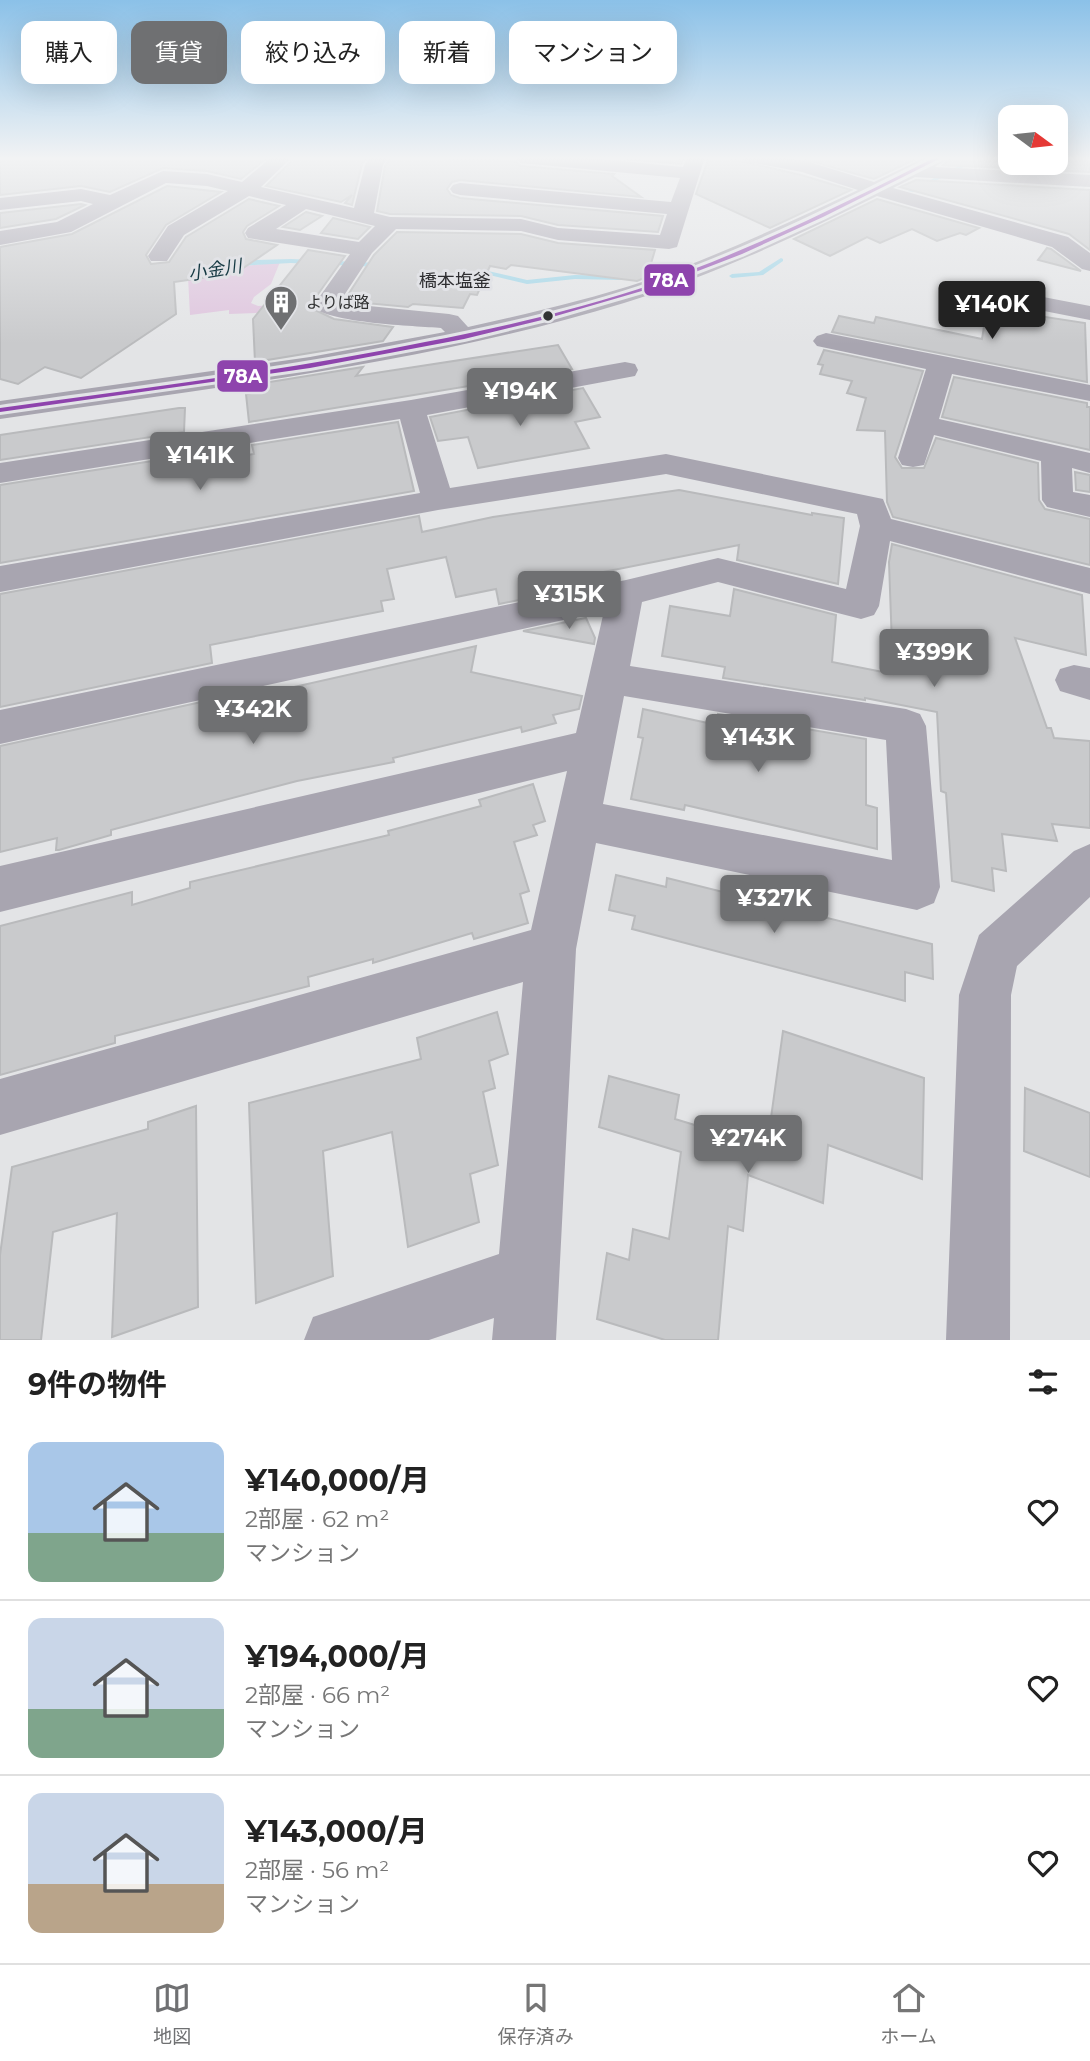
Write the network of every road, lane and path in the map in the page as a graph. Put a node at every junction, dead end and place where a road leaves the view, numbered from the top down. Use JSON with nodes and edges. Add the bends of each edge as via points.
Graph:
{"nodes":[{"id":1,"x":76,"y":220,"type":"edge"},
{"id":2,"x":195,"y":220,"type":"edge"},
{"id":3,"x":277,"y":220,"type":"edge"},
{"id":4,"x":377,"y":220,"type":"edge"},
{"id":5,"x":463,"y":220,"type":"edge"},
{"id":6,"x":675,"y":220,"type":"edge"},
{"id":7,"x":807,"y":220,"type":"edge"},
{"id":8,"x":981,"y":220,"type":"edge"},
{"id":9,"x":390,"y":223,"type":"junction"},
{"id":10,"x":463,"y":224,"type":"junction"},
{"id":11,"x":0,"y":238,"type":"edge"},
{"id":12,"x":668,"y":242,"type":"junction"},
{"id":13,"x":364,"y":249,"type":"junction"},
{"id":14,"x":159,"y":256,"type":"dead end"},
{"id":15,"x":710,"y":264,"type":"junction"},
{"id":16,"x":1090,"y":264,"type":"edge"},
{"id":17,"x":1012,"y":298,"type":"dead end"},
{"id":18,"x":1090,"y":313,"type":"edge"},
{"id":19,"x":461,"y":337,"type":"junction"},
{"id":20,"x":826,"y":341,"type":"dead end"},
{"id":21,"x":941,"y":364,"type":"junction"},
{"id":22,"x":625,"y":370,"type":"dead end"},
{"id":23,"x":1090,"y":393,"type":"edge"},
{"id":24,"x":411,"y":409,"type":"junction"},
{"id":25,"x":0,"y":410,"type":"edge"},
{"id":26,"x":210,"y":410,"type":"junction"},
{"id":27,"x":923,"y":424,"type":"junction"},
{"id":28,"x":1056,"y":455,"type":"junction"},
{"id":29,"x":913,"y":458,"type":"dead end"},
{"id":30,"x":1090,"y":463,"type":"edge"},
{"id":31,"x":0,"y":473,"type":"edge"},
{"id":32,"x":438,"y":500,"type":"junction"},
{"id":33,"x":1090,"y":506,"type":"edge"},
{"id":34,"x":876,"y":526,"type":"junction"},
{"id":35,"x":0,"y":579,"type":"edge"},
{"id":36,"x":1090,"y":581,"type":"edge"},
{"id":37,"x":626,"y":593,"type":"junction"},
{"id":38,"x":608,"y":678,"type":"junction"},
{"id":39,"x":0,"y":727,"type":"edge"},
{"id":40,"x":593,"y":747,"type":"junction"},
{"id":41,"x":578,"y":819,"type":"junction"},
{"id":42,"x":1090,"y":866,"type":"edge"},
{"id":43,"x":0,"y":889,"type":"edge"},
{"id":44,"x":551,"y":949,"type":"junction"},
{"id":45,"x":0,"y":1107,"type":"edge"},
{"id":46,"x":527,"y":1275,"type":"junction"},
{"id":47,"x":980,"y":1339,"type":"edge"},
{"id":48,"x":336,"y":1340,"type":"edge"},
{"id":49,"x":524,"y":1340,"type":"edge"}],
"edges":[{"from":1,"to":11,"type":"street"},
{"from":2,"to":14,"type":"street","via":[[176,231]]},
{"from":3,"to":13,"type":"street","via":[[256,233]]},
{"from":4,"to":9,"type":"street"},
{"from":5,"to":10,"type":"street"},
{"from":6,"to":12,"type":"street"},
{"from":7,"to":15,"type":"street"},
{"from":8,"to":16,"type":"street","via":[[1060,242]]},
{"from":9,"to":10,"type":"street"},
{"from":9,"to":13,"type":"street"},
{"from":10,"to":12,"type":"street","via":[[521,225],[558,234]]},
{"from":12,"to":15,"type":"street"},
{"from":13,"to":19,"type":"street","via":[[325,306],[345,312],[449,321]]},
{"from":15,"to":19,"type":"street","via":[[617,297]]},
{"from":17,"to":18,"type":"street"},
{"from":19,"to":26,"type":"street","via":[[339,360]]},
{"from":20,"to":21,"type":"street"},
{"from":21,"to":23,"type":"street"},
{"from":21,"to":27,"type":"street"},
{"from":22,"to":24,"type":"street"},
{"from":24,"to":26,"type":"street"},
{"from":24,"to":32,"type":"street"},
{"from":25,"to":26,"type":"street"},
{"from":26,"to":31,"type":"street"},
{"from":27,"to":28,"type":"street"},
{"from":27,"to":29,"type":"street"},
{"from":28,"to":30,"type":"street"},
{"from":28,"to":33,"type":"street","via":[[1058,500]]},
{"from":32,"to":34,"type":"street","via":[[666,464],[872,506]]},
{"from":32,"to":35,"type":"street"},
{"from":34,"to":36,"type":"street"},
{"from":34,"to":37,"type":"street","via":[[861,606],[718,570]]},
{"from":37,"to":38,"type":"street"},
{"from":37,"to":39,"type":"street"},
{"from":38,"to":40,"type":"street"},
{"from":38,"to":41,"type":"street","via":[[905,726],[917,887]]},
{"from":40,"to":41,"type":"street"},
{"from":40,"to":43,"type":"street"},
{"from":41,"to":44,"type":"street"},
{"from":42,"to":47,"type":"street","via":[[996,952],[985,995]]},
{"from":44,"to":45,"type":"street"},
{"from":44,"to":46,"type":"street"},
{"from":46,"to":48,"type":"street"},
{"from":46,"to":49,"type":"street"}]}
